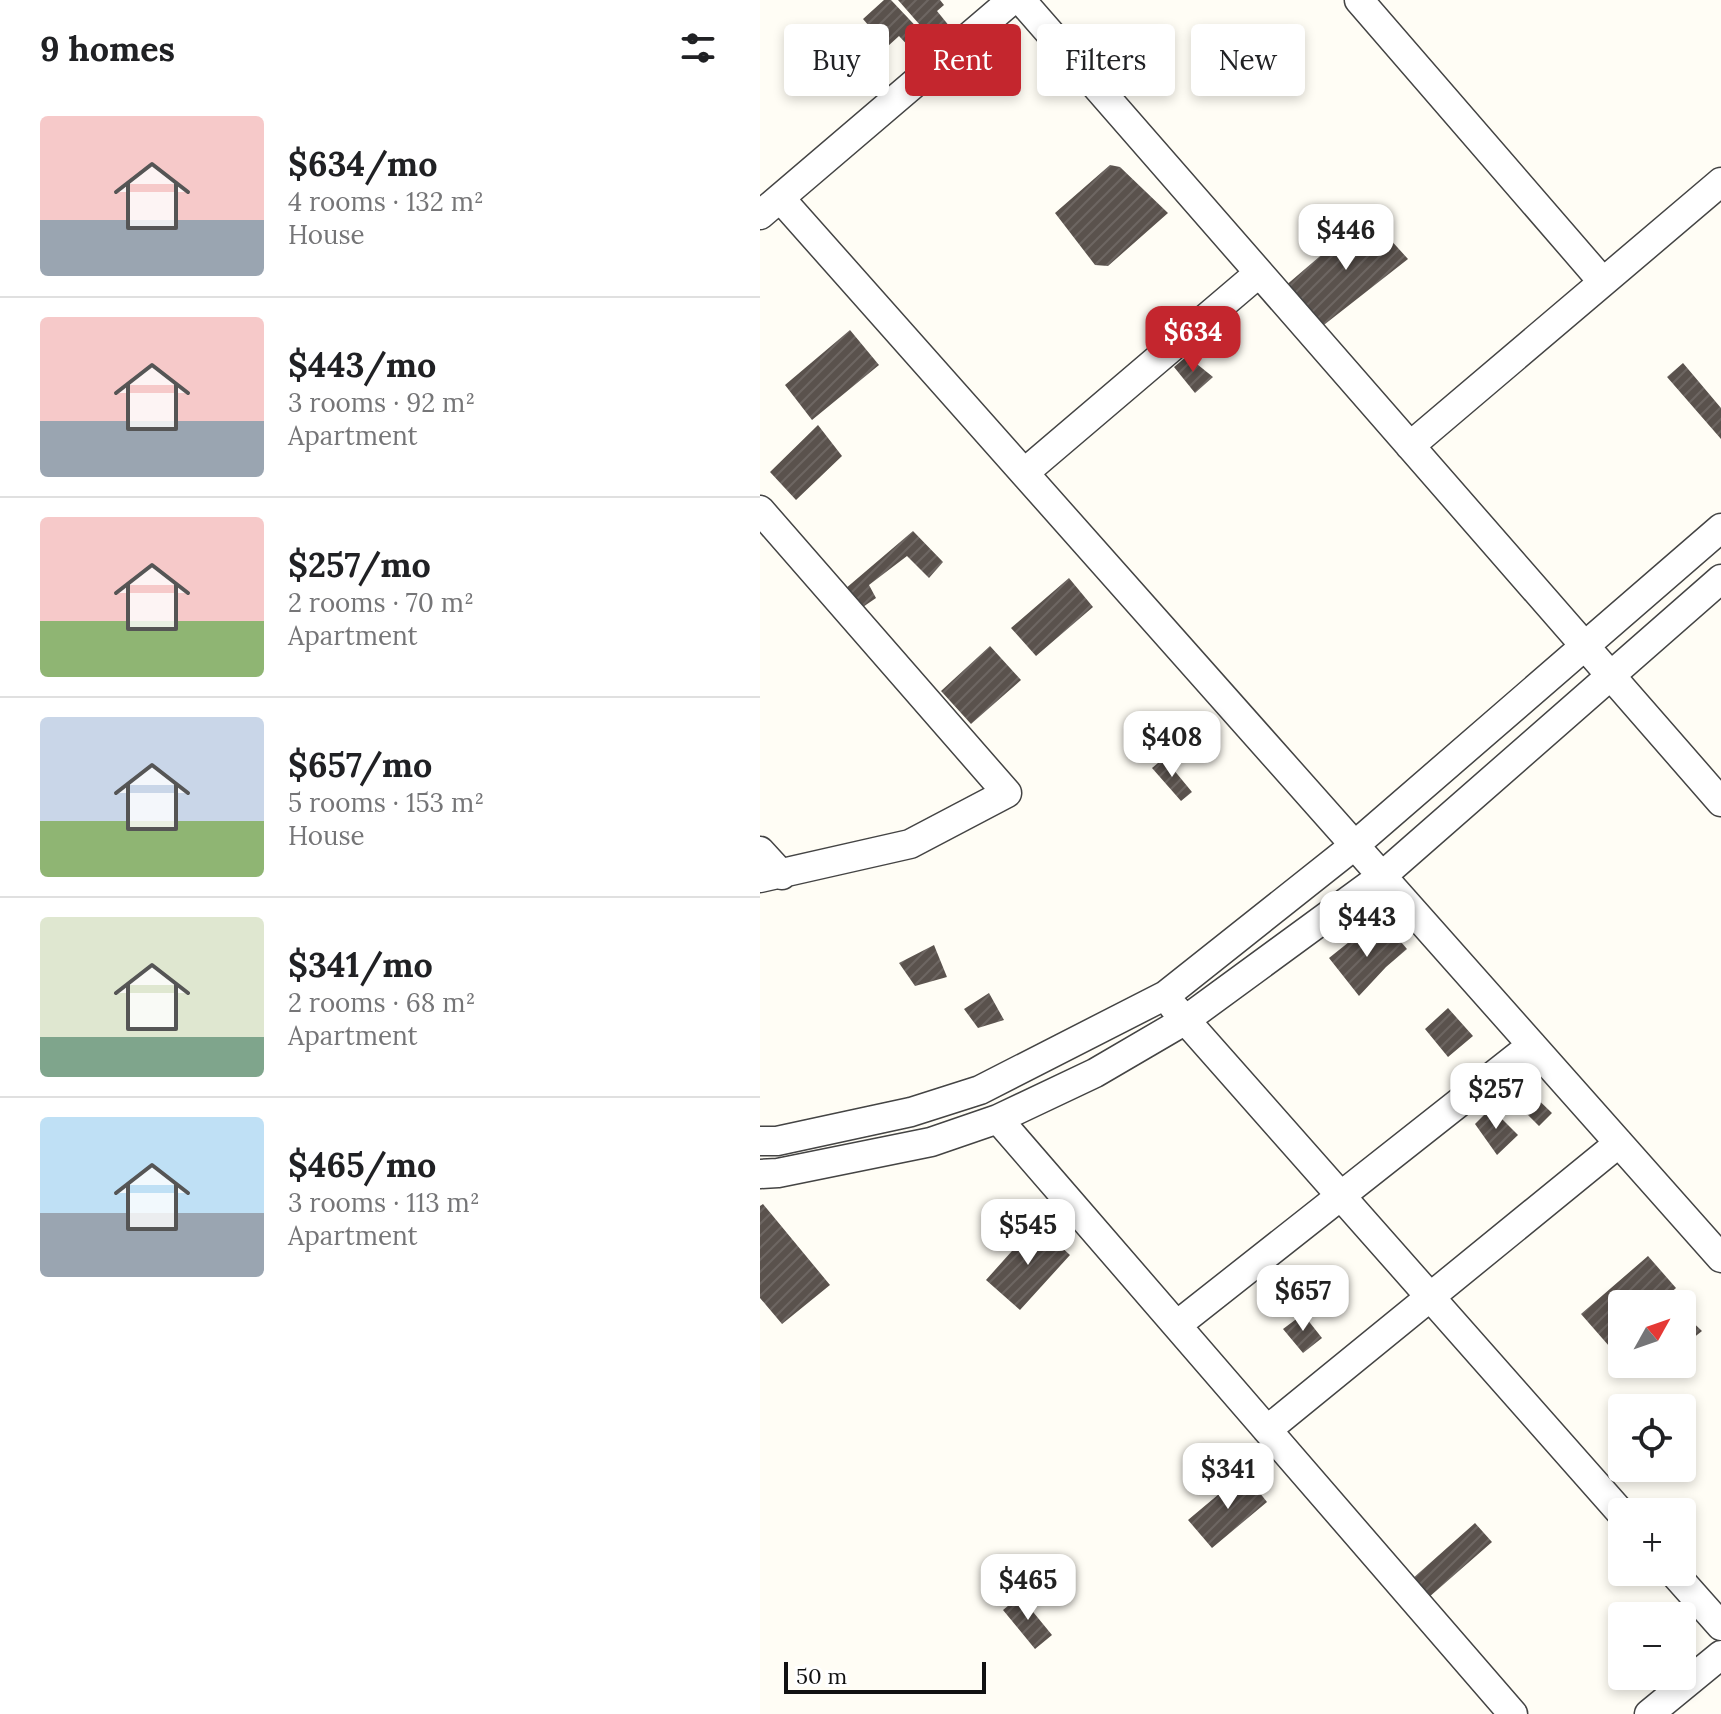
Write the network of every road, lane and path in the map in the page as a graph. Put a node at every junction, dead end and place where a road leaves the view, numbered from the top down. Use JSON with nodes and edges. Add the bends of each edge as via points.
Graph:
{"nodes":[{"id":1,"x":1012,"y":0,"type":"edge"},
{"id":2,"x":1021,"y":0,"type":"edge"},
{"id":3,"x":1359,"y":0,"type":"edge"},
{"id":4,"x":1721,"y":182,"type":"edge"},
{"id":5,"x":770,"y":207,"type":"edge"},
{"id":6,"x":1259,"y":273,"type":"junction"},
{"id":7,"x":1603,"y":282,"type":"junction"},
{"id":8,"x":1410,"y":446,"type":"junction"},
{"id":9,"x":1024,"y":473,"type":"junction"},
{"id":10,"x":760,"y":510,"type":"edge"},
{"id":11,"x":1721,"y":528,"type":"edge"},
{"id":12,"x":1721,"y":579,"type":"edge"},
{"id":13,"x":1585,"y":646,"type":"junction"},
{"id":14,"x":1611,"y":676,"type":"junction"},
{"id":15,"x":1721,"y":802,"type":"edge"},
{"id":16,"x":1355,"y":845,"type":"junction"},
{"id":17,"x":760,"y":851,"type":"edge"},
{"id":18,"x":771,"y":876,"type":"edge"},
{"id":19,"x":1382,"y":876,"type":"junction"},
{"id":20,"x":1166,"y":995,"type":"junction"},
{"id":21,"x":1184,"y":1021,"type":"junction"},
{"id":22,"x":1532,"y":1045,"type":"junction"},
{"id":23,"x":998,"y":1119,"type":"junction"},
{"id":24,"x":760,"y":1141,"type":"edge"},
{"id":25,"x":1619,"y":1143,"type":"junction"},
{"id":26,"x":760,"y":1174,"type":"edge"},
{"id":27,"x":1340,"y":1196,"type":"junction"},
{"id":28,"x":1721,"y":1258,"type":"edge"},
{"id":29,"x":1430,"y":1298,"type":"junction"},
{"id":30,"x":1177,"y":1325,"type":"junction"},
{"id":31,"x":1267,"y":1430,"type":"junction"},
{"id":32,"x":1608,"y":1498,"type":"edge"},
{"id":33,"x":1685,"y":1586,"type":"edge"},
{"id":34,"x":1721,"y":1626,"type":"edge"},
{"id":35,"x":1721,"y":1655,"type":"edge"},
{"id":36,"x":1513,"y":1714,"type":"edge"},
{"id":37,"x":1649,"y":1714,"type":"edge"}],
"edges":[{"from":1,"to":5,"type":"street"},
{"from":2,"to":6,"type":"street"},
{"from":3,"to":7,"type":"street"},
{"from":4,"to":7,"type":"street"},
{"from":5,"to":9,"type":"street"},
{"from":6,"to":8,"type":"street"},
{"from":6,"to":9,"type":"street"},
{"from":7,"to":8,"type":"street"},
{"from":8,"to":13,"type":"street"},
{"from":9,"to":16,"type":"street"},
{"from":10,"to":18,"type":"street","via":[[1007,793],[910,844]]},
{"from":11,"to":13,"type":"street"},
{"from":12,"to":14,"type":"street"},
{"from":13,"to":14,"type":"street"},
{"from":13,"to":16,"type":"street"},
{"from":14,"to":15,"type":"street"},
{"from":14,"to":19,"type":"street"},
{"from":16,"to":19,"type":"street"},
{"from":16,"to":20,"type":"street"},
{"from":17,"to":18,"type":"street"},
{"from":19,"to":21,"type":"street"},
{"from":19,"to":22,"type":"street"},
{"from":20,"to":21,"type":"street"},
{"from":20,"to":24,"type":"street","via":[[980,1090],[911,1112]]},
{"from":21,"to":23,"type":"street","via":[[1095,1073]]},
{"from":21,"to":27,"type":"street"},
{"from":22,"to":25,"type":"street"},
{"from":22,"to":27,"type":"street"},
{"from":23,"to":26,"type":"street","via":[[931,1142]]},
{"from":23,"to":30,"type":"street"},
{"from":25,"to":28,"type":"street"},
{"from":25,"to":29,"type":"street"},
{"from":27,"to":29,"type":"street"},
{"from":27,"to":30,"type":"street"},
{"from":29,"to":31,"type":"street"},
{"from":29,"to":32,"type":"street"},
{"from":30,"to":31,"type":"street"},
{"from":31,"to":36,"type":"street"},
{"from":33,"to":34,"type":"street"},
{"from":35,"to":37,"type":"street"}]}
